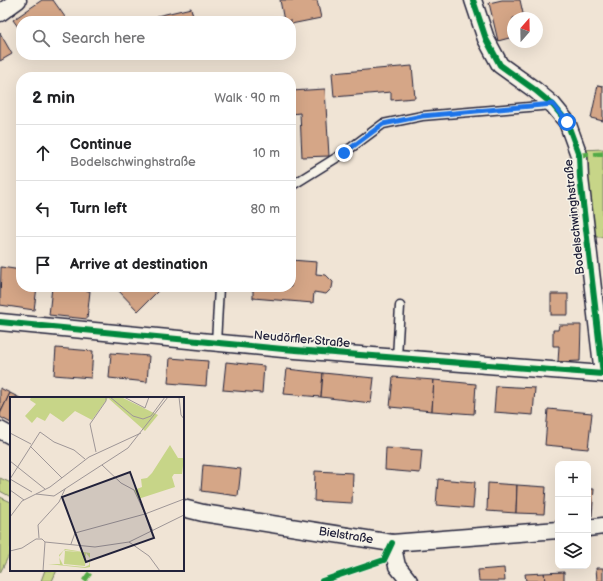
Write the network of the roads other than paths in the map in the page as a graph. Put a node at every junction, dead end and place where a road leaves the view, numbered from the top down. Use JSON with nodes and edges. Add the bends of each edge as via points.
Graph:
{"nodes":[{"id":1,"x":18,"y":0,"type":"edge"},
{"id":2,"x":473,"y":0,"type":"edge"},
{"id":3,"x":0,"y":13,"type":"edge"},
{"id":4,"x":553,"y":104,"type":"junction"},
{"id":5,"x":296,"y":183,"type":"edge"},
{"id":6,"x":219,"y":292,"type":"edge"},
{"id":7,"x":400,"y":306,"type":"dead end"},
{"id":8,"x":0,"y":322,"type":"edge"},
{"id":9,"x":216,"y":343,"type":"junction"},
{"id":10,"x":397,"y":357,"type":"junction"},
{"id":11,"x":603,"y":374,"type":"edge"},
{"id":12,"x":0,"y":430,"type":"edge"},
{"id":13,"x":10,"y":435,"type":"edge"},
{"id":14,"x":184,"y":508,"type":"edge"},
{"id":15,"x":603,"y":526,"type":"edge"},
{"id":16,"x":591,"y":528,"type":"edge"},
{"id":17,"x":555,"y":530,"type":"edge"},
{"id":18,"x":392,"y":543,"type":"junction"},
{"id":19,"x":409,"y":581,"type":"edge"}],
"edges":[{"from":1,"to":3,"type":"street"},
{"from":2,"to":4,"type":"street","name":"Bodelschwinghstraße","via":[[486,39],[500,65]]},
{"from":4,"to":5,"type":"lane","via":[[422,116],[383,124],[344,153]]},
{"from":4,"to":11,"type":"street","name":"Bodelschwinghstraße","via":[[567,122],[579,155]]},
{"from":6,"to":9,"type":"lane"},
{"from":7,"to":10,"type":"lane"},
{"from":8,"to":9,"type":"street","name":"Neudörfler Straße"},
{"from":9,"to":10,"type":"street","name":"Neudörfler Straße"},
{"from":10,"to":11,"type":"street","name":"Neudörfler Straße"},
{"from":12,"to":13,"type":"street"},
{"from":14,"to":18,"type":"street","name":"Bielstraße"},
{"from":15,"to":16,"type":"street"},
{"from":17,"to":18,"type":"street","name":"Bielstraße"},
{"from":18,"to":19,"type":"street","via":[[397,566]]}]}
